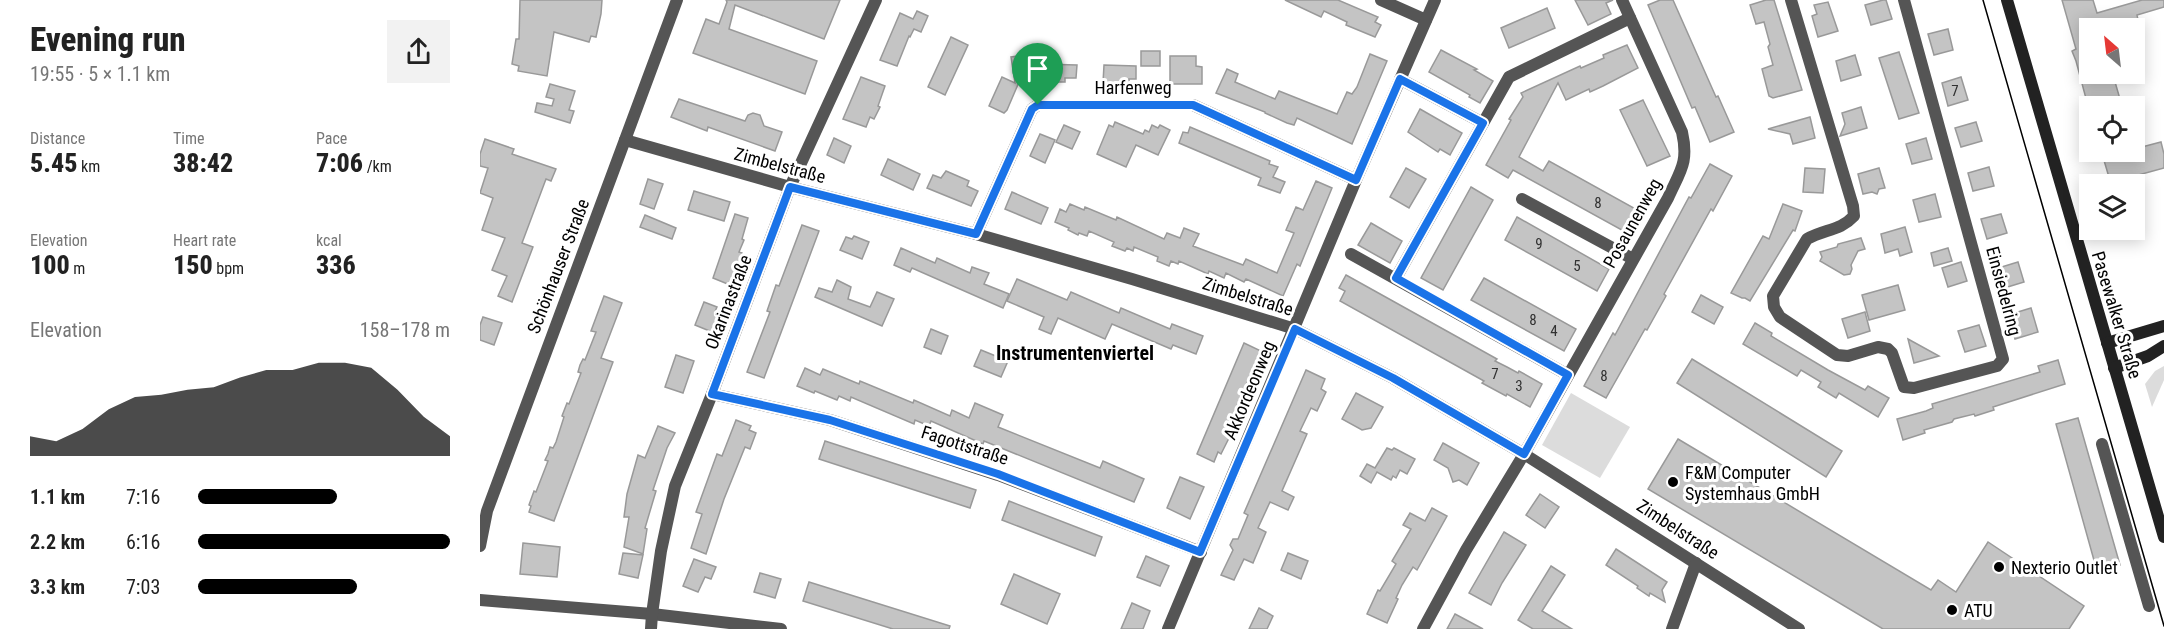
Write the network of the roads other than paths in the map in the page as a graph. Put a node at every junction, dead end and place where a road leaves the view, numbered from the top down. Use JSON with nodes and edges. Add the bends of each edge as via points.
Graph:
{"nodes":[{"id":1,"x":676,"y":0,"type":"edge"},
{"id":2,"x":876,"y":0,"type":"edge"},
{"id":3,"x":1381,"y":0,"type":"edge"},
{"id":4,"x":1435,"y":0,"type":"edge"},
{"id":5,"x":1622,"y":0,"type":"edge"},
{"id":6,"x":1791,"y":0,"type":"edge"},
{"id":7,"x":1904,"y":0,"type":"edge"},
{"id":8,"x":2007,"y":0,"type":"edge"},
{"id":9,"x":1630,"y":18,"type":"junction"},
{"id":10,"x":1426,"y":20,"type":"junction"},
{"id":11,"x":1400,"y":79,"type":"junction"},
{"id":12,"x":1483,"y":123,"type":"junction"},
{"id":13,"x":625,"y":140,"type":"junction"},
{"id":14,"x":1356,"y":180,"type":"junction"},
{"id":15,"x":790,"y":187,"type":"junction"},
{"id":16,"x":1522,"y":200,"type":"dead end"},
{"id":17,"x":976,"y":234,"type":"junction"},
{"id":18,"x":1351,"y":254,"type":"dead end"},
{"id":19,"x":1633,"y":259,"type":"junction"},
{"id":20,"x":1396,"y":278,"type":"junction"},
{"id":21,"x":2164,"y":326,"type":"edge"},
{"id":22,"x":1295,"y":329,"type":"junction"},
{"id":23,"x":2107,"y":343,"type":"junction"},
{"id":24,"x":2164,"y":346,"type":"edge"},
{"id":25,"x":2114,"y":368,"type":"junction"},
{"id":26,"x":1568,"y":375,"type":"junction"},
{"id":27,"x":712,"y":394,"type":"junction"},
{"id":28,"x":2102,"y":444,"type":"dead end"},
{"id":29,"x":1524,"y":454,"type":"junction"},
{"id":30,"x":2164,"y":537,"type":"edge"},
{"id":31,"x":480,"y":546,"type":"edge"},
{"id":32,"x":1200,"y":552,"type":"junction"},
{"id":33,"x":1696,"y":562,"type":"junction"},
{"id":34,"x":480,"y":600,"type":"edge"},
{"id":35,"x":2149,"y":606,"type":"dead end"},
{"id":36,"x":651,"y":614,"type":"junction"},
{"id":37,"x":651,"y":629,"type":"edge"},
{"id":38,"x":781,"y":629,"type":"edge"},
{"id":39,"x":1168,"y":629,"type":"edge"},
{"id":40,"x":1423,"y":629,"type":"edge"},
{"id":41,"x":1672,"y":629,"type":"edge"},
{"id":42,"x":1799,"y":629,"type":"edge"}],
"edges":[{"from":1,"to":13,"type":"street","name":"Schönhauser Straße"},
{"from":2,"to":15,"type":"street","name":"Okarinastraße"},
{"from":3,"to":10,"type":"street"},
{"from":4,"to":10,"type":"street","name":"Akkordeonweg"},
{"from":5,"to":9,"type":"street","name":"Posaunenweg"},
{"from":6,"to":7,"type":"street","name":"Einsiedelring","via":[[1854,216],[1845,226],[1808,239],[1773,296],[1774,307],[1780,317],[1837,355],[1848,356],[1878,347],[1888,349],[1904,387],[1914,388],[1997,366],[2003,359]]},
{"from":8,"to":23,"type":"main road","name":"Pasewalker Straße"},
{"from":9,"to":12,"type":"street","via":[[1509,77]]},
{"from":9,"to":19,"type":"street","name":"Posaunenweg","via":[[1682,132],[1685,147],[1685,161],[1668,198]]},
{"from":10,"to":11,"type":"street","name":"Akkordeonweg"},
{"from":11,"to":12,"type":"street"},
{"from":11,"to":14,"type":"street","name":"Akkordeonweg"},
{"from":12,"to":20,"type":"street"},
{"from":13,"to":15,"type":"street","name":"Zimbelstraße"},
{"from":13,"to":31,"type":"street","name":"Schönhauser Straße","via":[[487,511]]},
{"from":14,"to":17,"type":"street","name":"Harfenweg","via":[[1193,105],[1038,105],[1032,109]]},
{"from":14,"to":22,"type":"street","name":"Akkordeonweg"},
{"from":15,"to":17,"type":"street","name":"Zimbelstraße"},
{"from":15,"to":27,"type":"street","name":"Okarinastraße"},
{"from":16,"to":19,"type":"street"},
{"from":17,"to":22,"type":"street","name":"Zimbelstraße"},
{"from":18,"to":20,"type":"street"},
{"from":19,"to":26,"type":"street","name":"Posaunenweg"},
{"from":20,"to":26,"type":"street"},
{"from":21,"to":23,"type":"main road"},
{"from":22,"to":29,"type":"street","name":"Zimbelstraße","via":[[1393,378]]},
{"from":22,"to":32,"type":"street","name":"Akkordeonweg"},
{"from":23,"to":25,"type":"main road","name":"Pasewalker Straße"},
{"from":24,"to":25,"type":"main road"},
{"from":25,"to":30,"type":"main road","name":"Pasewalker Straße"},
{"from":26,"to":29,"type":"street","name":"Posaunenweg"},
{"from":27,"to":32,"type":"street","name":"Fagottstraße","via":[[841,423],[998,474]]},
{"from":27,"to":36,"type":"street","name":"Okarinastraße","via":[[675,486]]},
{"from":28,"to":35,"type":"street"},
{"from":29,"to":33,"type":"street","name":"Zimbelstraße"},
{"from":29,"to":40,"type":"street","name":"Posaunenweg"},
{"from":32,"to":39,"type":"street","name":"Akkordeonweg"},
{"from":33,"to":41,"type":"street"},
{"from":33,"to":42,"type":"street","name":"Zimbelstraße"},
{"from":34,"to":36,"type":"street"},
{"from":36,"to":37,"type":"street","name":"Okarinastraße"},
{"from":36,"to":38,"type":"street"}]}
